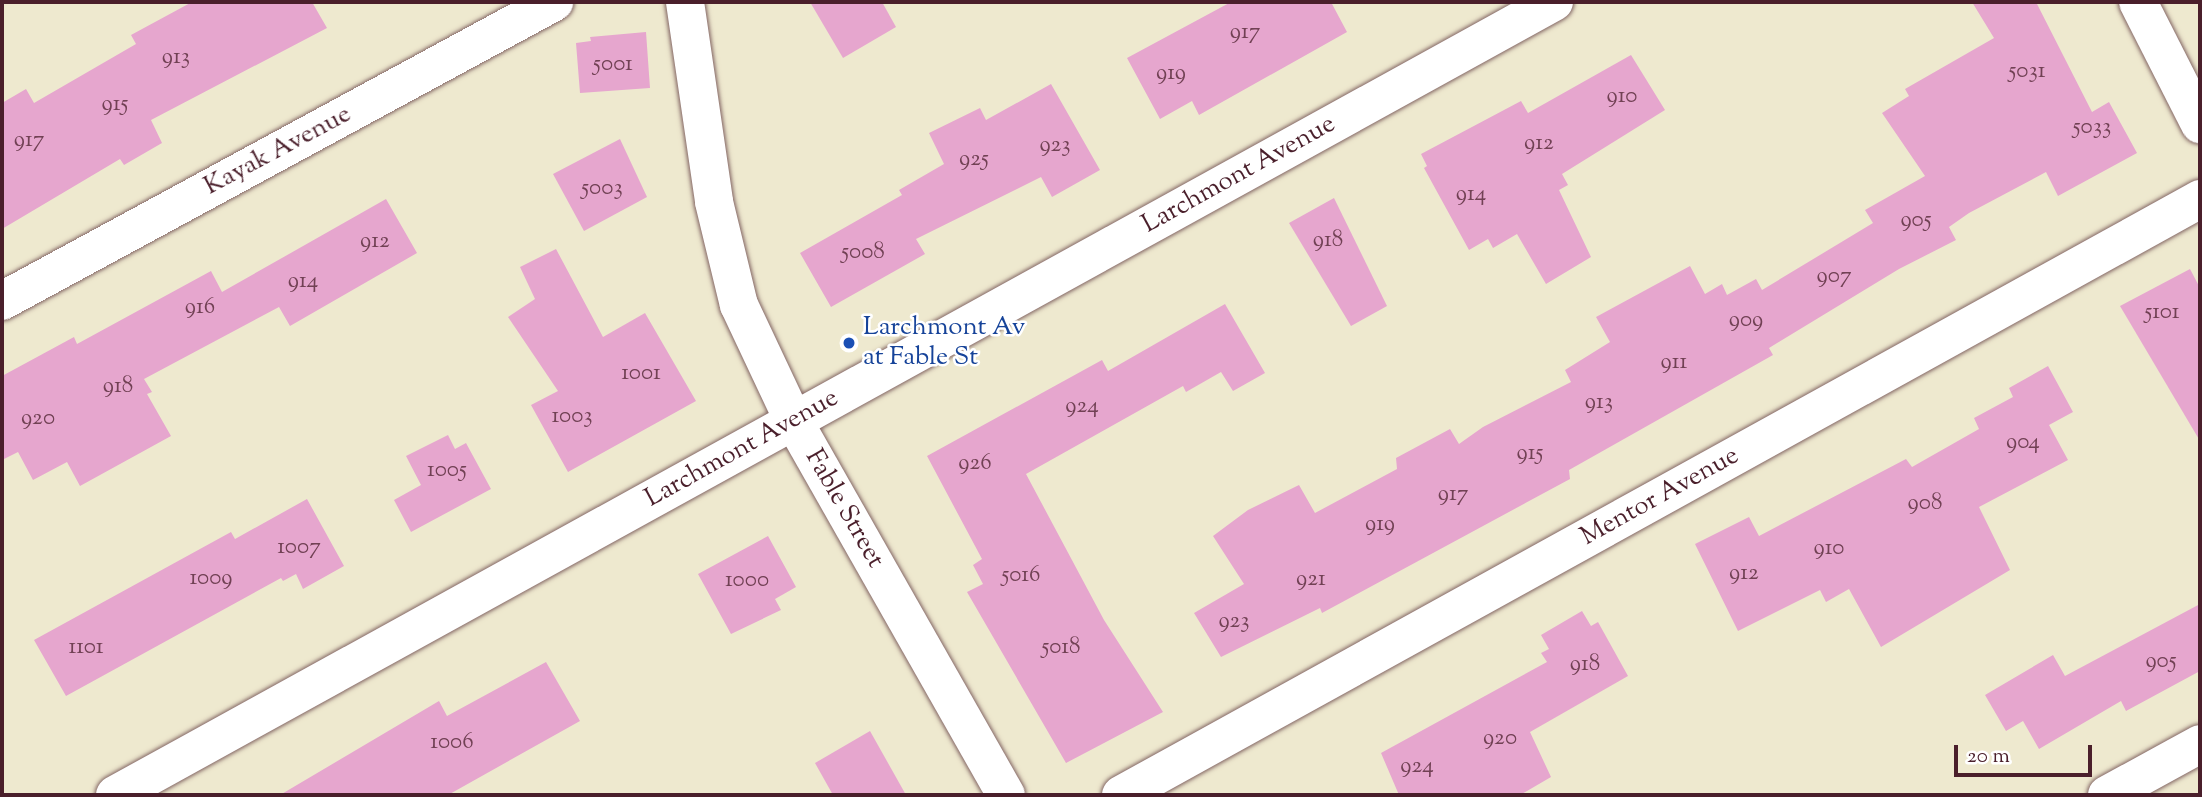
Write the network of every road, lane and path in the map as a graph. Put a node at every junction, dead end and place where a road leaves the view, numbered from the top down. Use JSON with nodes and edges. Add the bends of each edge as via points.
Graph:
{"nodes":[{"id":1,"x":554,"y":2,"type":"edge"},
{"id":2,"x":685,"y":2,"type":"edge"},
{"id":3,"x":1554,"y":2,"type":"edge"},
{"id":4,"x":2138,"y":2,"type":"edge"},
{"id":5,"x":2200,"y":124,"type":"edge"},
{"id":6,"x":2200,"y":199,"type":"edge"},
{"id":7,"x":2,"y":301,"type":"edge"},
{"id":8,"x":793,"y":421,"type":"junction"},
{"id":9,"x":2200,"y":744,"type":"edge"},
{"id":10,"x":115,"y":795,"type":"edge"},
{"id":11,"x":1006,"y":795,"type":"edge"},
{"id":12,"x":1121,"y":795,"type":"edge"},
{"id":13,"x":2107,"y":795,"type":"edge"}],
"edges":[{"from":1,"to":7,"type":"street","name":"Kayak Avenue"},
{"from":2,"to":8,"type":"street","name":"Fable Street","via":[[727,262],[753,339]]},
{"from":3,"to":8,"type":"street","name":"Larchmont Avenue"},
{"from":4,"to":5,"type":"street"},
{"from":6,"to":12,"type":"street","name":"Mentor Avenue"},
{"from":8,"to":10,"type":"street","name":"Larchmont Avenue"},
{"from":8,"to":11,"type":"street","name":"Fable Street"},
{"from":9,"to":13,"type":"street"}]}
